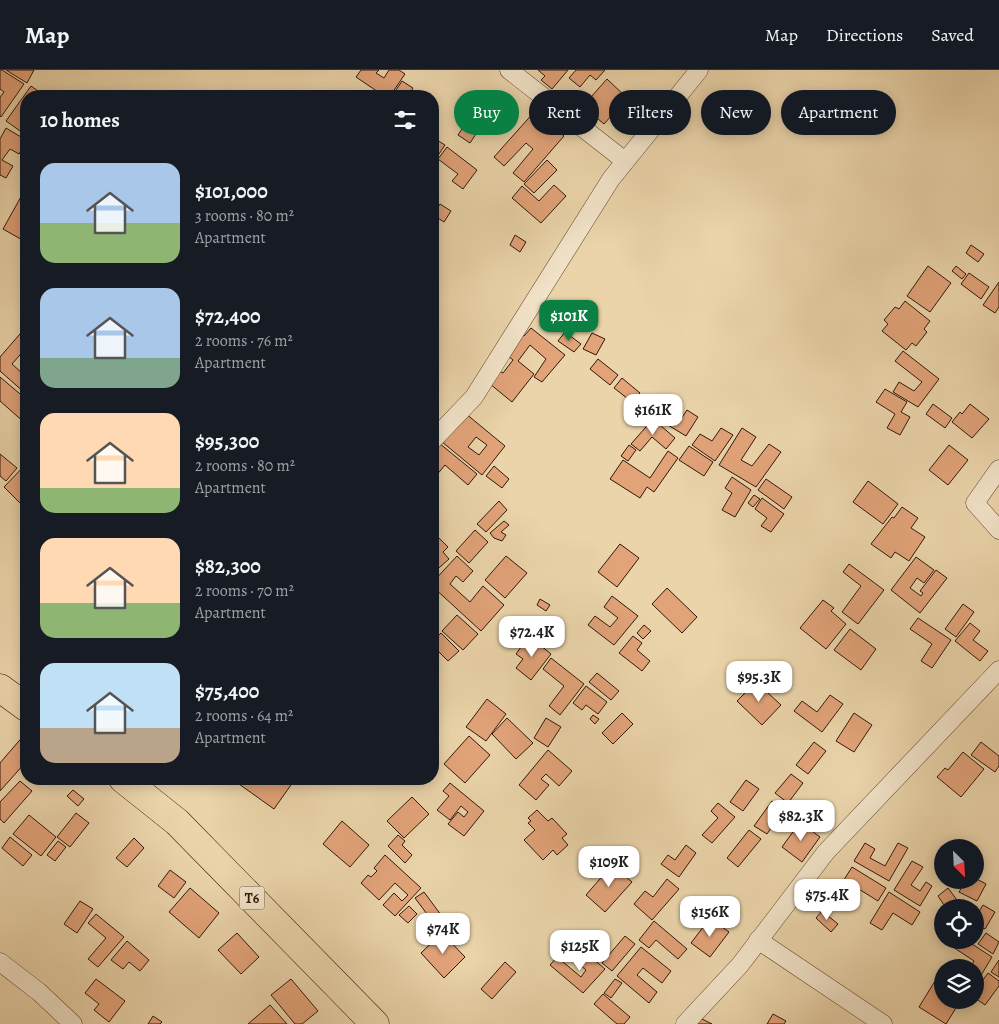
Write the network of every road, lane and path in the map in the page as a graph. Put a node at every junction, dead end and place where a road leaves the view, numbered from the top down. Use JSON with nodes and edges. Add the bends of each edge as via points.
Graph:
{"nodes":[{"id":1,"x":509,"y":70,"type":"edge"},
{"id":2,"x":699,"y":70,"type":"edge"},
{"id":3,"x":625,"y":162,"type":"junction"},
{"id":4,"x":439,"y":434,"type":"edge"},
{"id":5,"x":999,"y":469,"type":"edge"},
{"id":6,"x":999,"y":530,"type":"edge"},
{"id":7,"x":999,"y":670,"type":"edge"},
{"id":8,"x":0,"y":688,"type":"edge"},
{"id":9,"x":20,"y":703,"type":"edge"},
{"id":10,"x":131,"y":785,"type":"edge"},
{"id":11,"x":758,"y":940,"type":"junction"},
{"id":12,"x":0,"y":962,"type":"edge"},
{"id":13,"x":73,"y":1024,"type":"edge"},
{"id":14,"x":375,"y":1024,"type":"edge"},
{"id":15,"x":685,"y":1024,"type":"edge"},
{"id":16,"x":882,"y":1024,"type":"edge"}],
"edges":[{"from":1,"to":3,"type":"street"},
{"from":2,"to":3,"type":"street"},
{"from":3,"to":4,"type":"street","via":[[611,179],[474,398]]},
{"from":5,"to":6,"type":"street","via":[[975,503]]},
{"from":7,"to":11,"type":"street","via":[[826,852]]},
{"from":8,"to":9,"type":"highway"},
{"from":10,"to":14,"type":"highway","number":"T6","via":[[177,822]]},
{"from":11,"to":15,"type":"street","via":[[740,965]]},
{"from":11,"to":16,"type":"street"},
{"from":12,"to":13,"type":"street"}]}
